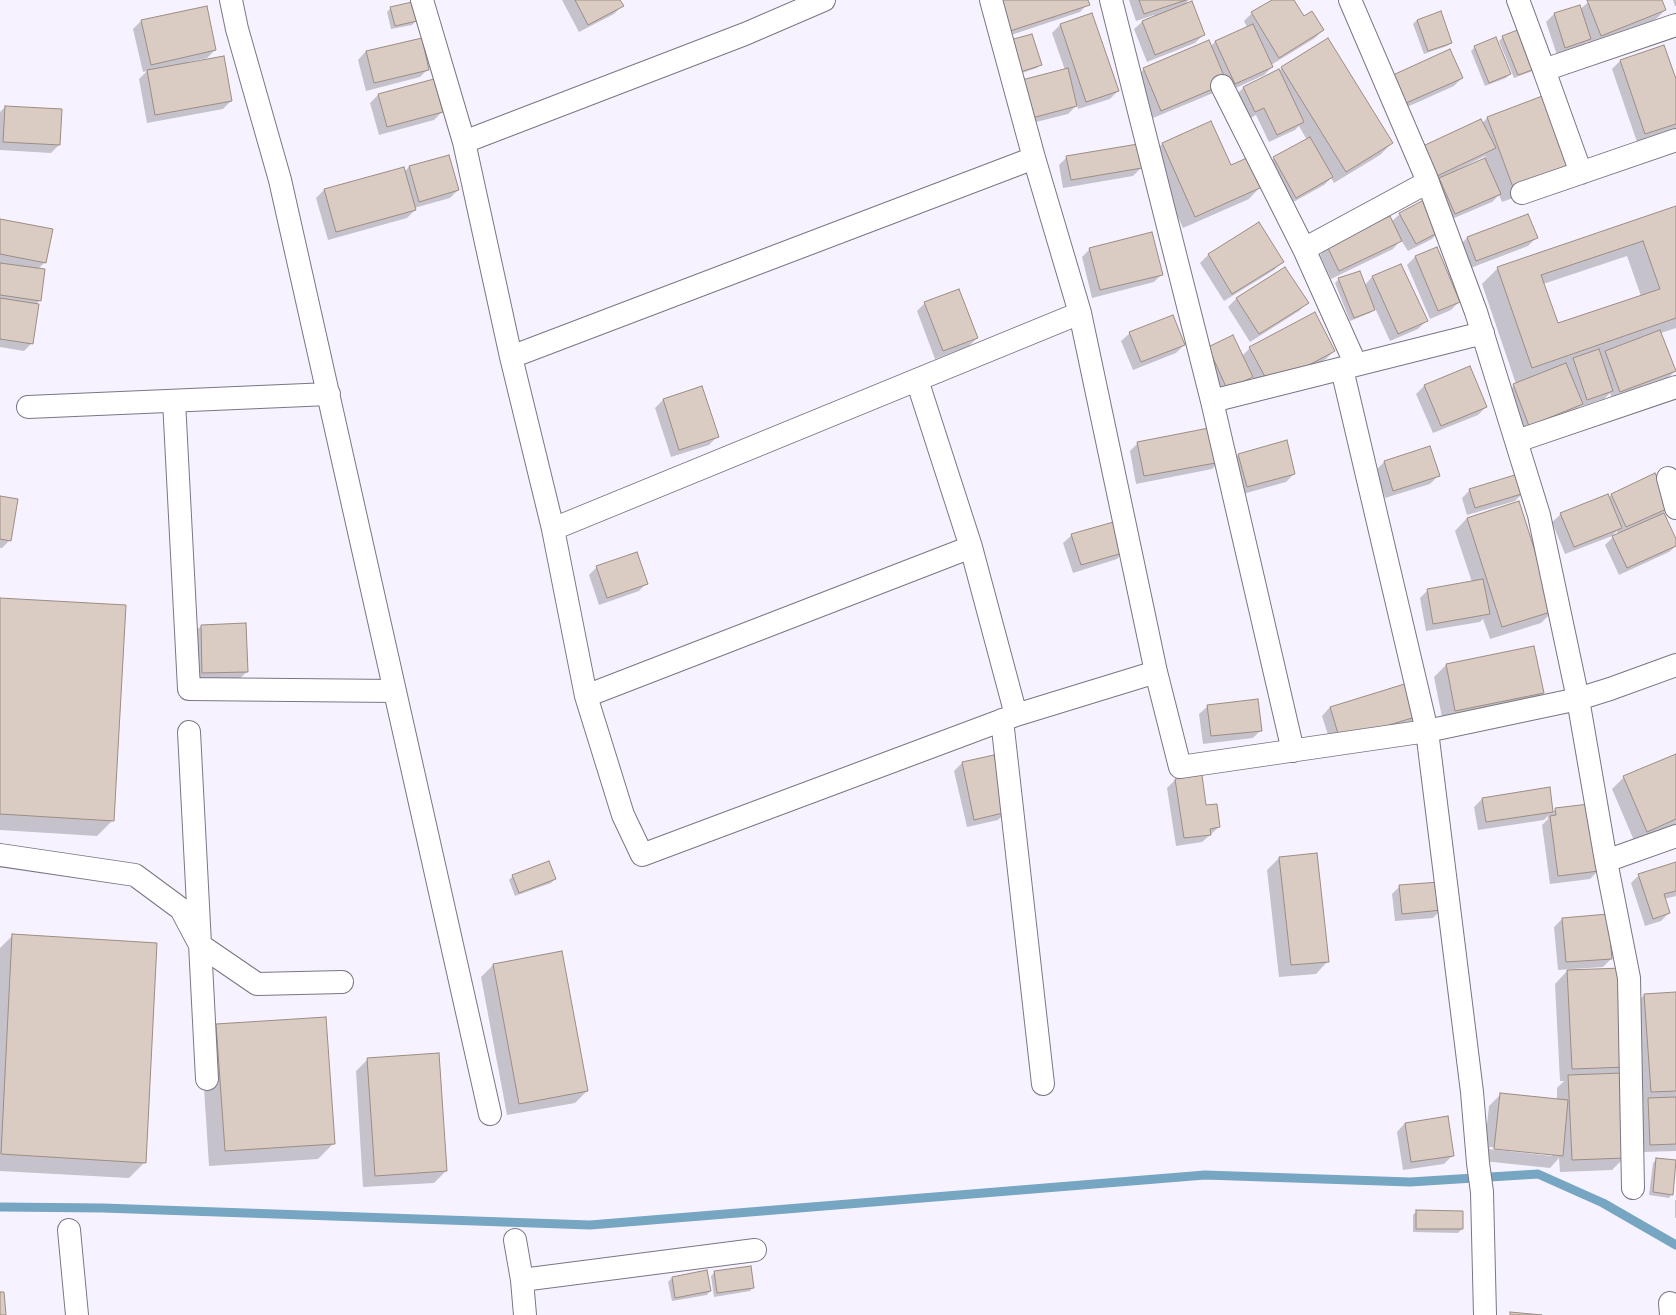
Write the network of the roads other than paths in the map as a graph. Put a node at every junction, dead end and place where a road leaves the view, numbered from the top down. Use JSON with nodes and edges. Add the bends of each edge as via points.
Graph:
{"nodes":[{"id":1,"x":231,"y":0,"type":"edge"},
{"id":2,"x":422,"y":0,"type":"edge"},
{"id":3,"x":824,"y":0,"type":"edge"},
{"id":4,"x":991,"y":0,"type":"edge"},
{"id":5,"x":1110,"y":0,"type":"edge"},
{"id":6,"x":1350,"y":0,"type":"edge"},
{"id":7,"x":1518,"y":0,"type":"edge"},
{"id":8,"x":1676,"y":25,"type":"edge"},
{"id":9,"x":1544,"y":70,"type":"junction"},
{"id":10,"x":1222,"y":86,"type":"dead end"},
{"id":11,"x":1676,"y":140,"type":"edge"},
{"id":12,"x":464,"y":142,"type":"junction"},
{"id":13,"x":1034,"y":158,"type":"junction"},
{"id":14,"x":1581,"y":173,"type":"junction"},
{"id":15,"x":1428,"y":182,"type":"junction"},
{"id":16,"x":1522,"y":193,"type":"dead end"},
{"id":17,"x":1304,"y":249,"type":"junction"},
{"id":18,"x":1080,"y":313,"type":"junction"},
{"id":19,"x":1483,"y":333,"type":"junction"},
{"id":20,"x":511,"y":357,"type":"junction"},
{"id":21,"x":1349,"y":367,"type":"junction"},
{"id":22,"x":917,"y":380,"type":"junction"},
{"id":23,"x":1676,"y":387,"type":"edge"},
{"id":24,"x":329,"y":394,"type":"junction"},
{"id":25,"x":174,"y":401,"type":"junction"},
{"id":26,"x":1212,"y":401,"type":"junction"},
{"id":27,"x":28,"y":406,"type":"dead end"},
{"id":28,"x":1517,"y":441,"type":"junction"},
{"id":29,"x":1668,"y":478,"type":"dead end"},
{"id":30,"x":1676,"y":508,"type":"edge"},
{"id":31,"x":553,"y":529,"type":"junction"},
{"id":32,"x":971,"y":548,"type":"junction"},
{"id":33,"x":1676,"y":665,"type":"edge"},
{"id":34,"x":1156,"y":672,"type":"junction"},
{"id":35,"x":395,"y":691,"type":"junction"},
{"id":36,"x":586,"y":696,"type":"junction"},
{"id":37,"x":1578,"y":700,"type":"junction"},
{"id":38,"x":1009,"y":718,"type":"junction"},
{"id":39,"x":1427,"y":731,"type":"junction"},
{"id":40,"x":189,"y":732,"type":"dead end"},
{"id":41,"x":1293,"y":751,"type":"junction"},
{"id":42,"x":1676,"y":836,"type":"edge"},
{"id":43,"x":0,"y":855,"type":"edge"},
{"id":44,"x":1606,"y":861,"type":"junction"},
{"id":45,"x":200,"y":945,"type":"junction"},
{"id":46,"x":342,"y":982,"type":"dead end"},
{"id":47,"x":207,"y":1079,"type":"dead end"},
{"id":48,"x":1043,"y":1084,"type":"dead end"},
{"id":49,"x":490,"y":1114,"type":"dead end"},
{"id":50,"x":1633,"y":1188,"type":"dead end"},
{"id":51,"x":69,"y":1230,"type":"dead end"},
{"id":52,"x":515,"y":1240,"type":"dead end"},
{"id":53,"x":755,"y":1250,"type":"dead end"},
{"id":54,"x":522,"y":1280,"type":"junction"},
{"id":55,"x":77,"y":1315,"type":"edge"},
{"id":56,"x":525,"y":1315,"type":"edge"},
{"id":57,"x":1484,"y":1315,"type":"edge"}],
"edges":[{"from":1,"to":24,"type":"street","via":[[280,180]]},
{"from":2,"to":12,"type":"street"},
{"from":3,"to":12,"type":"street","via":[[745,34]]},
{"from":4,"to":13,"type":"street"},
{"from":5,"to":26,"type":"street"},
{"from":6,"to":15,"type":"street"},
{"from":7,"to":9,"type":"street"},
{"from":8,"to":9,"type":"street"},
{"from":9,"to":14,"type":"street"},
{"from":10,"to":17,"type":"street"},
{"from":11,"to":14,"type":"street"},
{"from":12,"to":20,"type":"street"},
{"from":13,"to":18,"type":"street"},
{"from":13,"to":20,"type":"street"},
{"from":14,"to":16,"type":"street"},
{"from":15,"to":17,"type":"street"},
{"from":15,"to":19,"type":"street"},
{"from":17,"to":21,"type":"street"},
{"from":18,"to":22,"type":"street"},
{"from":18,"to":34,"type":"street"},
{"from":19,"to":21,"type":"street"},
{"from":19,"to":28,"type":"street"},
{"from":20,"to":31,"type":"street"},
{"from":21,"to":26,"type":"street"},
{"from":21,"to":39,"type":"street"},
{"from":22,"to":31,"type":"street"},
{"from":22,"to":32,"type":"street"},
{"from":23,"to":28,"type":"street"},
{"from":24,"to":25,"type":"street"},
{"from":24,"to":35,"type":"street"},
{"from":25,"to":27,"type":"street"},
{"from":25,"to":35,"type":"street","via":[[189,689]]},
{"from":26,"to":41,"type":"street"},
{"from":28,"to":37,"type":"street","via":[[1539,515]]},
{"from":29,"to":30,"type":"street"},
{"from":31,"to":36,"type":"street"},
{"from":32,"to":36,"type":"street"},
{"from":32,"to":38,"type":"street"},
{"from":33,"to":37,"type":"street"},
{"from":34,"to":38,"type":"street"},
{"from":34,"to":41,"type":"street","via":[[1180,767]]},
{"from":35,"to":49,"type":"street"},
{"from":36,"to":38,"type":"street","via":[[623,815],[642,855]]},
{"from":37,"to":39,"type":"street"},
{"from":37,"to":44,"type":"street"},
{"from":38,"to":48,"type":"street"},
{"from":39,"to":41,"type":"street"},
{"from":39,"to":57,"type":"street","via":[[1482,1192]]},
{"from":40,"to":45,"type":"street"},
{"from":42,"to":44,"type":"street"},
{"from":43,"to":45,"type":"street","via":[[135,875],[181,909]]},
{"from":44,"to":50,"type":"street","via":[[1629,978]]},
{"from":45,"to":46,"type":"street","via":[[257,984]]},
{"from":45,"to":47,"type":"street"},
{"from":51,"to":55,"type":"street"},
{"from":52,"to":54,"type":"street"},
{"from":53,"to":54,"type":"street"},
{"from":54,"to":56,"type":"street"}]}
